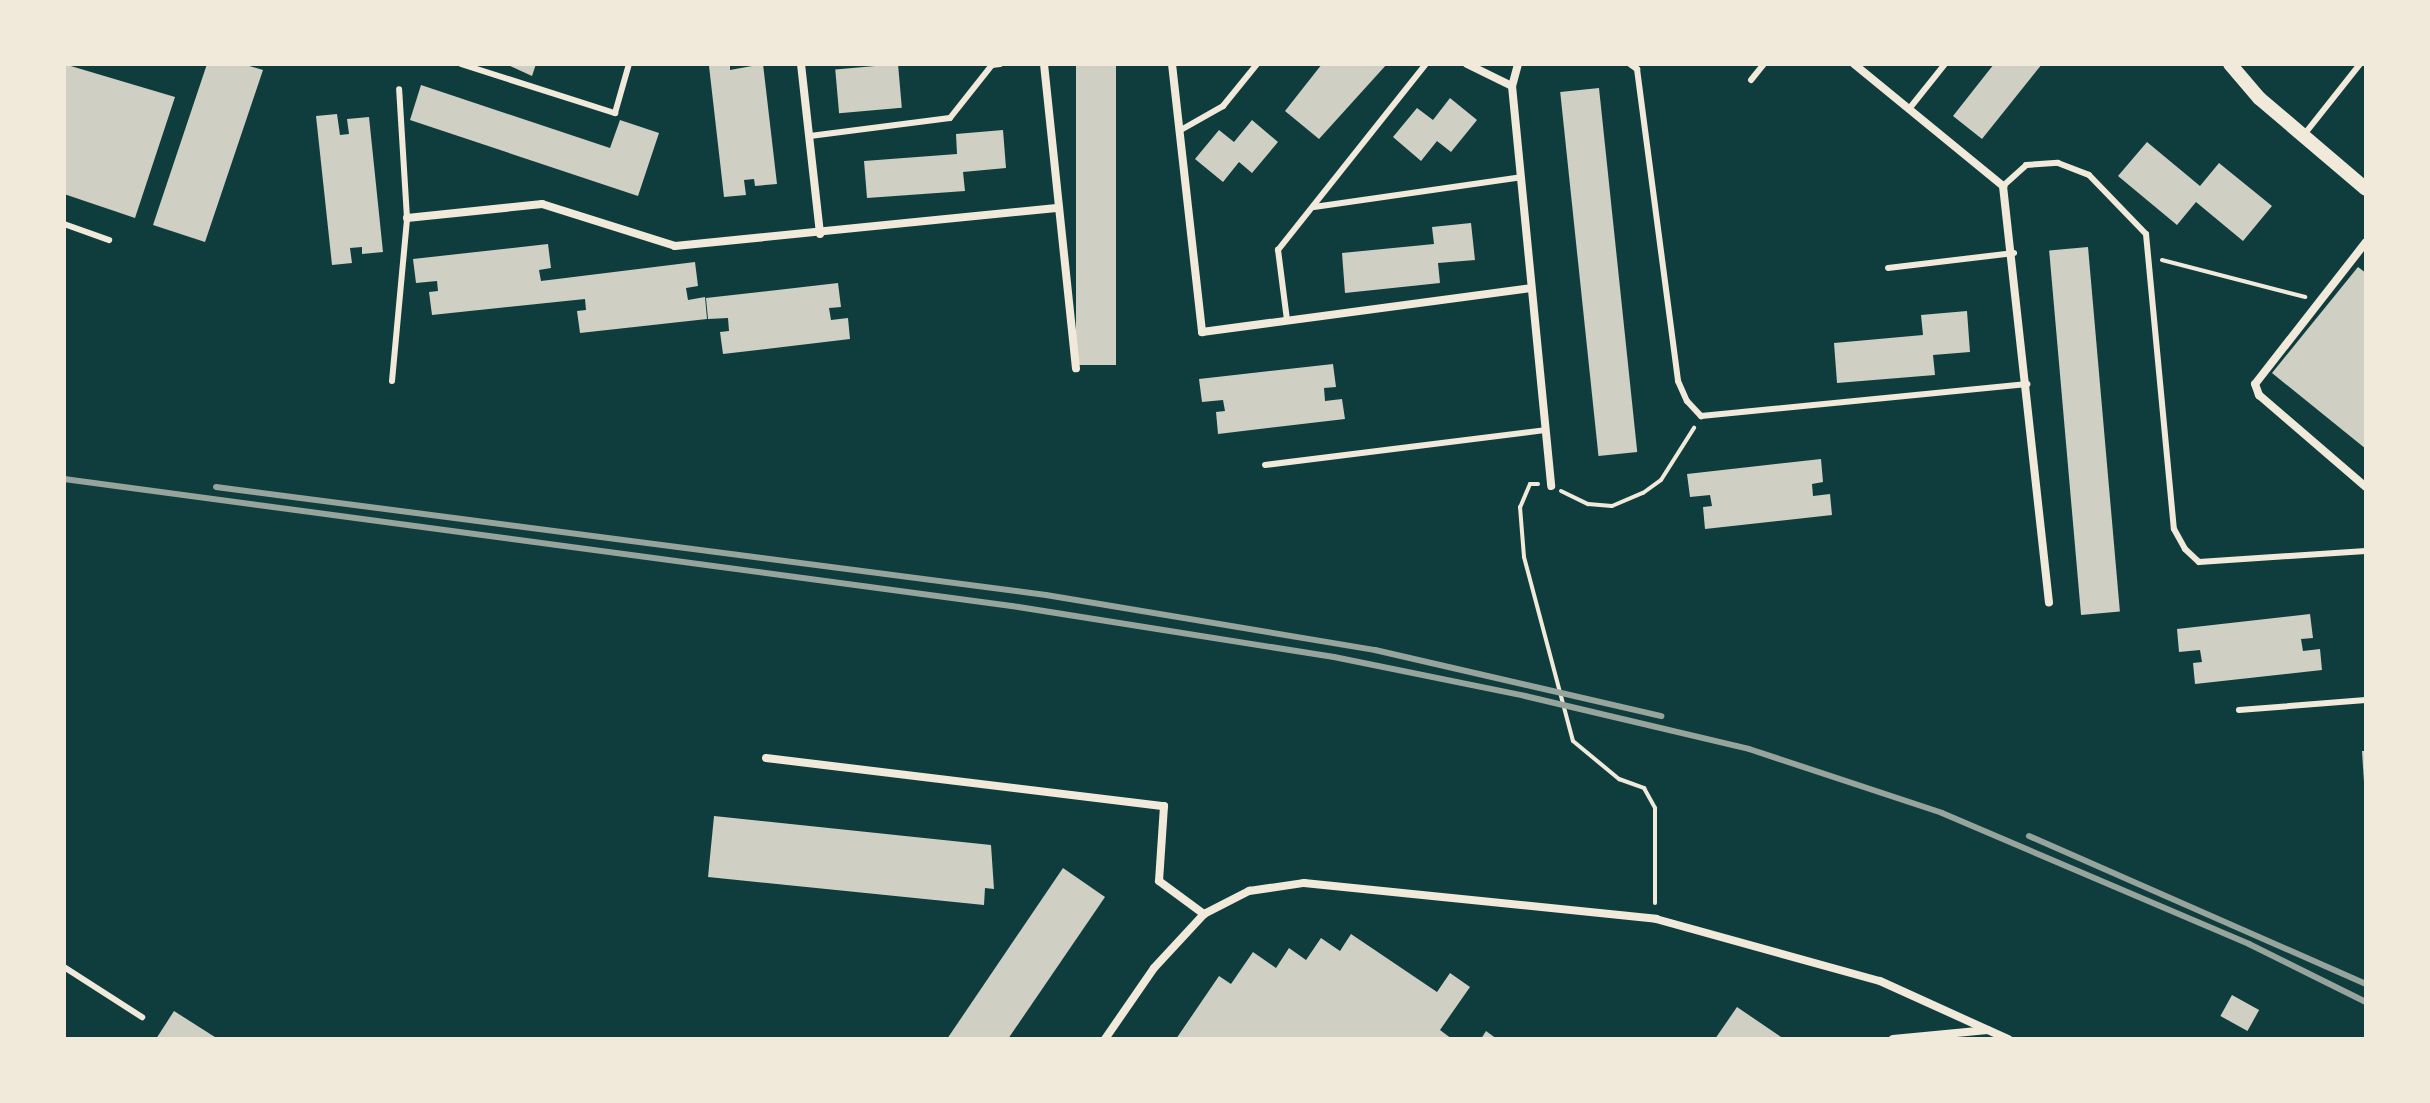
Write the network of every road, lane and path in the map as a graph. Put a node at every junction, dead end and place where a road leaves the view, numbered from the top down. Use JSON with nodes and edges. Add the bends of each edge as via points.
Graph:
{"nodes":[{"id":1,"x":461,"y":64,"type":"edge"},
{"id":2,"x":629,"y":64,"type":"edge"},
{"id":3,"x":801,"y":64,"type":"edge"},
{"id":4,"x":1000,"y":64,"type":"edge"},
{"id":5,"x":1044,"y":64,"type":"edge"},
{"id":6,"x":1172,"y":64,"type":"edge"},
{"id":7,"x":1257,"y":64,"type":"edge"},
{"id":8,"x":1426,"y":64,"type":"edge"},
{"id":9,"x":1467,"y":64,"type":"edge"},
{"id":10,"x":1518,"y":64,"type":"edge"},
{"id":11,"x":1630,"y":64,"type":"edge"},
{"id":12,"x":1764,"y":64,"type":"edge"},
{"id":13,"x":1854,"y":64,"type":"edge"},
{"id":14,"x":1945,"y":64,"type":"edge"},
{"id":15,"x":2230,"y":64,"type":"edge"},
{"id":16,"x":2360,"y":64,"type":"edge"},
{"id":17,"x":1751,"y":80,"type":"dead end"},
{"id":18,"x":1512,"y":86,"type":"junction"},
{"id":19,"x":399,"y":89,"type":"dead end"},
{"id":20,"x":1909,"y":109,"type":"junction"},
{"id":21,"x":1179,"y":131,"type":"junction"},
{"id":22,"x":810,"y":136,"type":"junction"},
{"id":23,"x":2303,"y":136,"type":"junction"},
{"id":24,"x":1521,"y":177,"type":"junction"},
{"id":25,"x":2003,"y":186,"type":"junction"},
{"id":26,"x":2366,"y":189,"type":"edge"},
{"id":27,"x":1059,"y":208,"type":"junction"},
{"id":28,"x":1313,"y":208,"type":"junction"},
{"id":29,"x":407,"y":218,"type":"junction"},
{"id":30,"x":64,"y":224,"type":"edge"},
{"id":31,"x":820,"y":234,"type":"junction"},
{"id":32,"x":109,"y":240,"type":"dead end"},
{"id":33,"x":2366,"y":242,"type":"edge"},
{"id":34,"x":2014,"y":253,"type":"junction"},
{"id":35,"x":2148,"y":256,"type":"junction"},
{"id":36,"x":1888,"y":268,"type":"dead end"},
{"id":37,"x":1531,"y":288,"type":"junction"},
{"id":38,"x":2319,"y":300,"type":"junction"},
{"id":39,"x":1287,"y":320,"type":"junction"},
{"id":40,"x":1076,"y":368,"type":"dead end"},
{"id":41,"x":392,"y":381,"type":"dead end"},
{"id":42,"x":2027,"y":384,"type":"junction"},
{"id":43,"x":1701,"y":416,"type":"junction"},
{"id":44,"x":1545,"y":430,"type":"junction"},
{"id":45,"x":1265,"y":465,"type":"dead end"},
{"id":46,"x":1551,"y":486,"type":"junction"},
{"id":47,"x":2366,"y":487,"type":"edge"},
{"id":48,"x":2366,"y":551,"type":"edge"},
{"id":49,"x":2049,"y":602,"type":"dead end"},
{"id":50,"x":2366,"y":700,"type":"edge"},
{"id":51,"x":2239,"y":710,"type":"dead end"},
{"id":52,"x":766,"y":758,"type":"dead end"},
{"id":53,"x":1204,"y":914,"type":"junction"},
{"id":54,"x":1656,"y":919,"type":"junction"},
{"id":55,"x":64,"y":967,"type":"edge"},
{"id":56,"x":142,"y":1017,"type":"dead end"},
{"id":57,"x":1990,"y":1030,"type":"junction"},
{"id":58,"x":1105,"y":1039,"type":"edge"},
{"id":59,"x":1893,"y":1039,"type":"edge"},
{"id":60,"x":2008,"y":1039,"type":"edge"}],
"edges":[{"from":1,"to":2,"type":"lane","via":[[615,113]]},
{"from":3,"to":22,"type":"street"},
{"from":4,"to":22,"type":"lane","via":[[992,65],[950,118]]},
{"from":5,"to":27,"type":"street"},
{"from":6,"to":21,"type":"street"},
{"from":7,"to":21,"type":"lane","via":[[1223,106]]},
{"from":8,"to":28,"type":"lane"},
{"from":9,"to":18,"type":"street"},
{"from":10,"to":18,"type":"street"},
{"from":11,"to":43,"type":"lane","via":[[1637,69],[1678,381]]},
{"from":12,"to":17,"type":"lane"},
{"from":13,"to":20,"type":"street"},
{"from":14,"to":20,"type":"lane"},
{"from":15,"to":23,"type":"street"},
{"from":16,"to":23,"type":"lane"},
{"from":18,"to":24,"type":"street"},
{"from":19,"to":29,"type":"lane"},
{"from":20,"to":25,"type":"street"},
{"from":21,"to":39,"type":"street","via":[[1202,332]]},
{"from":22,"to":31,"type":"street"},
{"from":23,"to":26,"type":"street"},
{"from":24,"to":28,"type":"lane"},
{"from":24,"to":37,"type":"street"},
{"from":25,"to":34,"type":"street"},
{"from":25,"to":35,"type":"lane","via":[[2026,165],[2058,163],[2089,175],[2134,216],[2146,234]]},
{"from":27,"to":31,"type":"street"},
{"from":27,"to":40,"type":"street"},
{"from":28,"to":39,"type":"lane","via":[[1278,250]]},
{"from":29,"to":31,"type":"street","via":[[542,204],[675,246]]},
{"from":29,"to":41,"type":"lane"},
{"from":30,"to":32,"type":"lane"},
{"from":33,"to":38,"type":"street"},
{"from":34,"to":36,"type":"lane"},
{"from":34,"to":42,"type":"street"},
{"from":35,"to":38,"type":"path"},
{"from":35,"to":48,"type":"lane","via":[[2174,529],[2185,549],[2199,562]]},
{"from":37,"to":39,"type":"street"},
{"from":37,"to":44,"type":"street"},
{"from":38,"to":47,"type":"street","via":[[2257,376],[2255,387]]},
{"from":42,"to":43,"type":"lane"},
{"from":42,"to":49,"type":"street"},
{"from":43,"to":46,"type":"path","via":[[1661,480],[1643,493],[1612,506],[1588,504]]},
{"from":44,"to":45,"type":"lane"},
{"from":44,"to":46,"type":"street"},
{"from":46,"to":54,"type":"path","via":[[1530,484],[1520,507],[1524,557],[1573,741],[1619,779],[1644,788],[1655,808]]},
{"from":50,"to":51,"type":"lane"},
{"from":52,"to":53,"type":"street","via":[[1164,806],[1159,881]]},
{"from":53,"to":54,"type":"street","via":[[1249,891],[1304,883]]},
{"from":53,"to":58,"type":"street","via":[[1154,968]]},
{"from":54,"to":57,"type":"street","via":[[1880,981]]},
{"from":55,"to":56,"type":"lane"},
{"from":57,"to":59,"type":"street"},
{"from":57,"to":60,"type":"street"}]}
